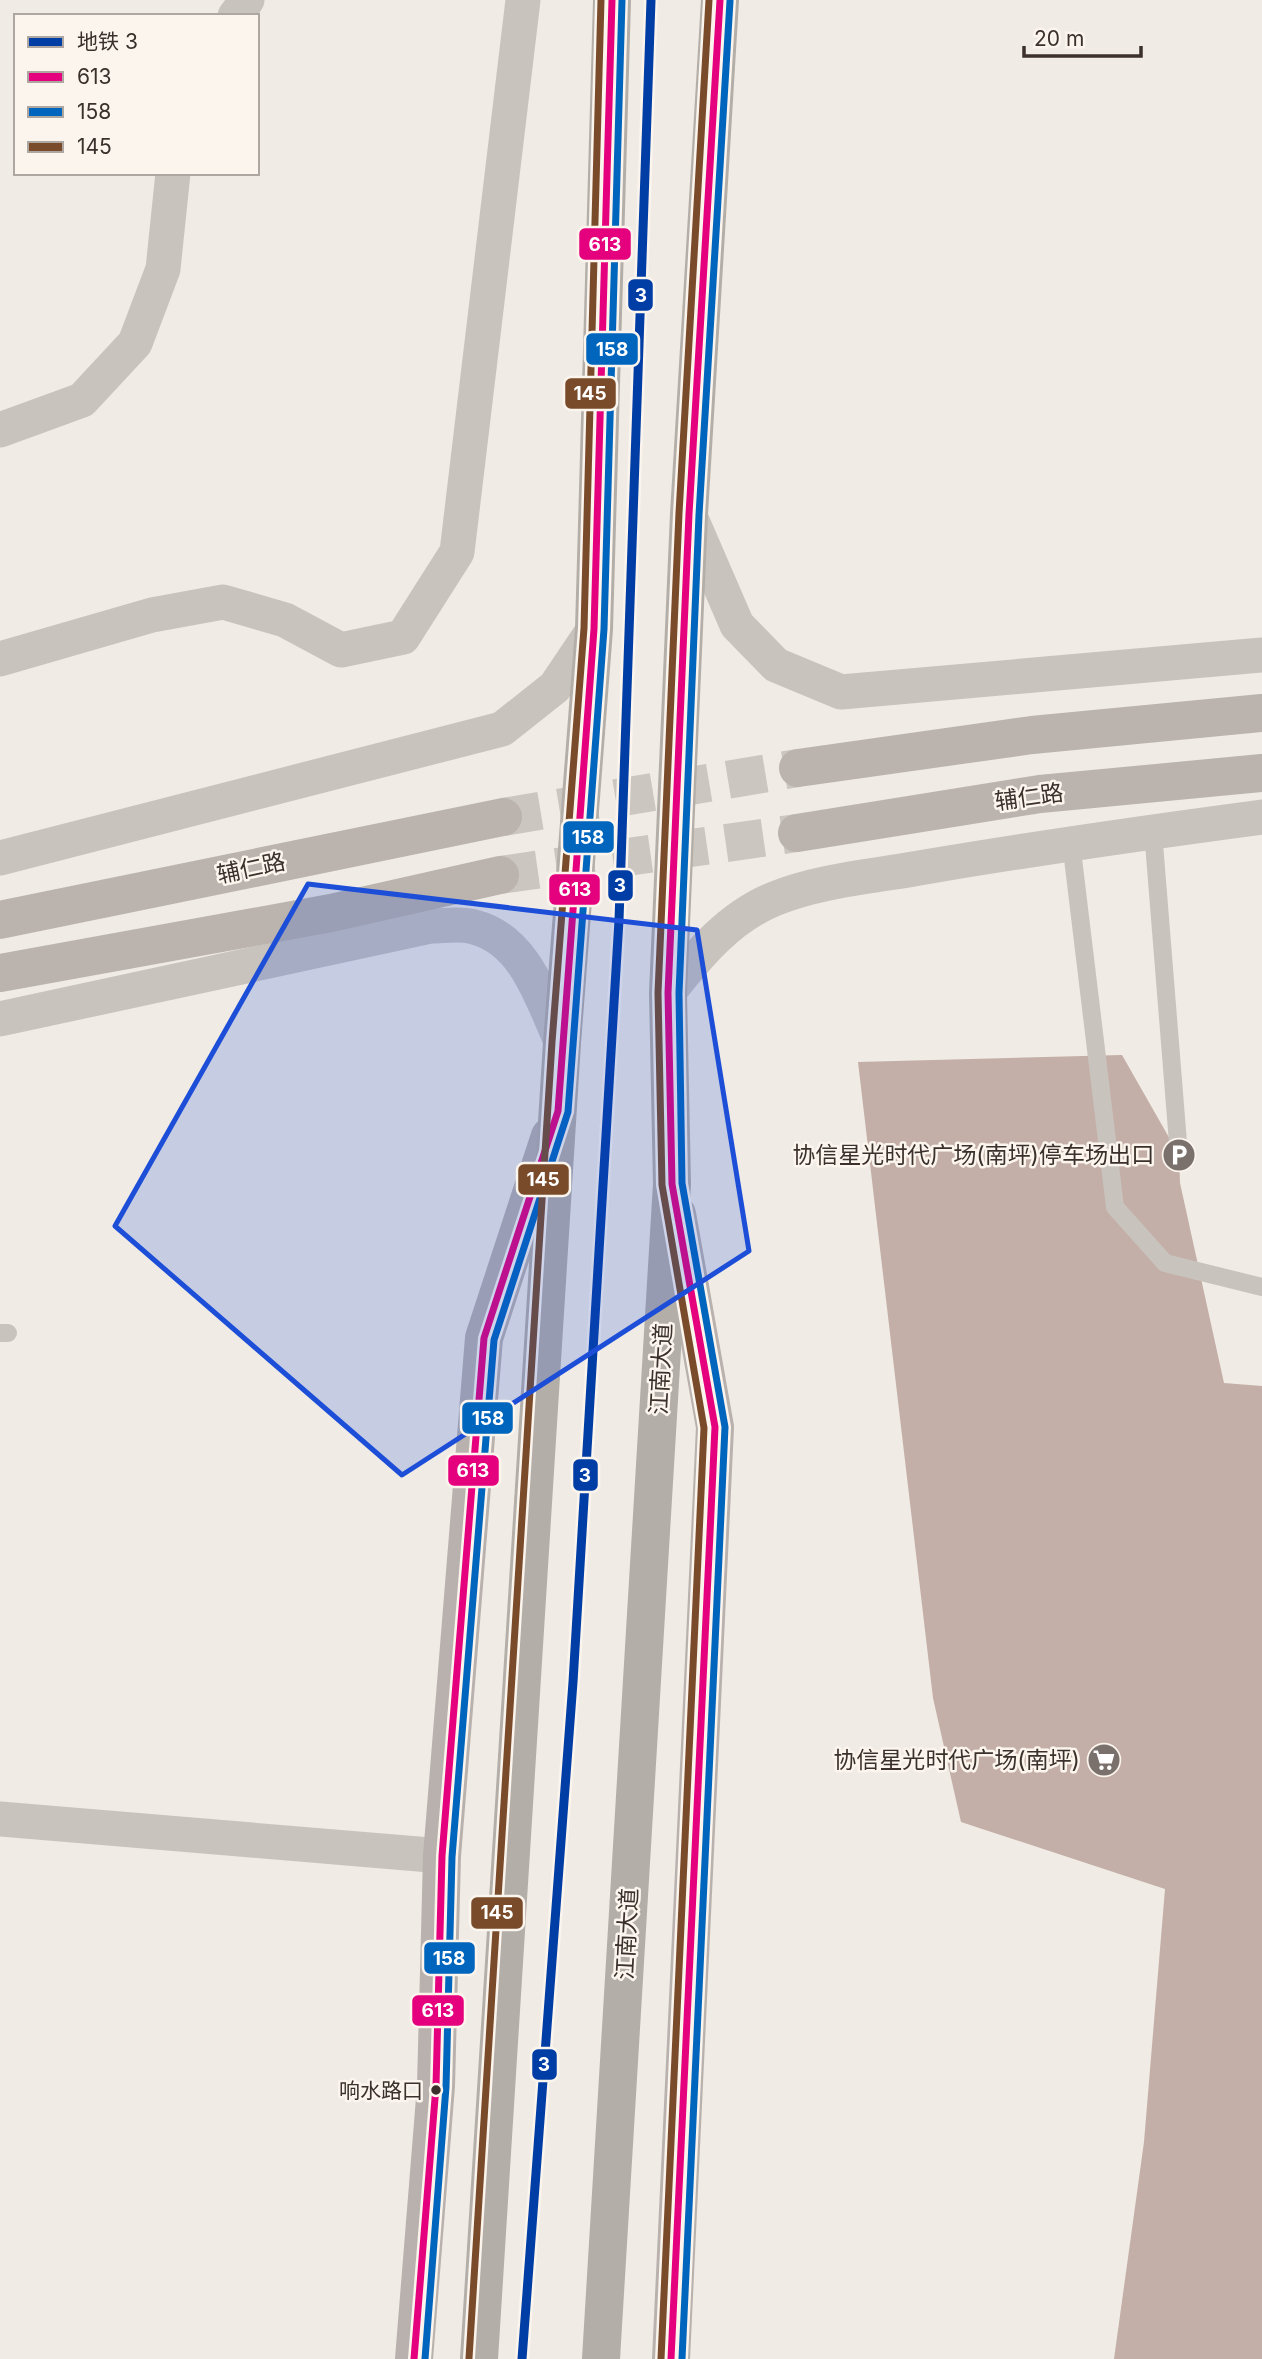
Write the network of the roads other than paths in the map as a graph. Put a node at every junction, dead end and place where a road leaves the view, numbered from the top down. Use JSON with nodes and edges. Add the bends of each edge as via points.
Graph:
{"nodes":[{"id":1,"x":523,"y":0,"type":"edge"},
{"id":2,"x":612,"y":0,"type":"edge"},
{"id":3,"x":720,"y":0,"type":"edge"},
{"id":4,"x":173,"y":175,"type":"edge"},
{"id":5,"x":0,"y":430,"type":"edge"},
{"id":6,"x":689,"y":514,"type":"junction"},
{"id":7,"x":594,"y":629,"type":"junction"},
{"id":8,"x":1262,"y":655,"type":"edge"},
{"id":9,"x":0,"y":659,"type":"edge"},
{"id":10,"x":1262,"y":713,"type":"edge"},
{"id":11,"x":799,"y":768,"type":"tunnel mouth"},
{"id":12,"x":1262,"y":773,"type":"edge"},
{"id":13,"x":503,"y":817,"type":"tunnel mouth"},
{"id":14,"x":1262,"y":817,"type":"edge"},
{"id":15,"x":1153,"y":831,"type":"junction"},
{"id":16,"x":797,"y":834,"type":"tunnel mouth"},
{"id":17,"x":1071,"y":842,"type":"junction"},
{"id":18,"x":0,"y":858,"type":"edge"},
{"id":19,"x":500,"y":875,"type":"tunnel mouth"},
{"id":20,"x":0,"y":920,"type":"edge"},
{"id":21,"x":0,"y":972,"type":"edge"},
{"id":22,"x":668,"y":993,"type":"junction"},
{"id":23,"x":0,"y":1019,"type":"edge"},
{"id":24,"x":562,"y":1043,"type":"junction"},
{"id":25,"x":558,"y":1111,"type":"junction"},
{"id":26,"x":1179,"y":1155,"type":"dead end"},
{"id":27,"x":672,"y":1184,"type":"junction"},
{"id":28,"x":1262,"y":1287,"type":"edge"},
{"id":29,"x":0,"y":1819,"type":"edge"},
{"id":30,"x":442,"y":1856,"type":"junction"},
{"id":31,"x":414,"y":2359,"type":"edge"},
{"id":32,"x":479,"y":2359,"type":"edge"},
{"id":33,"x":601,"y":2359,"type":"edge"},
{"id":34,"x":671,"y":2359,"type":"edge"}],
"edges":[{"from":1,"to":9,"type":"street","via":[[457,552],[402,637],[341,650],[285,620],[223,602],[152,615]]},
{"from":2,"to":7,"type":"highway"},
{"from":3,"to":6,"type":"highway","name":"江南大道"},
{"from":4,"to":5,"type":"street","via":[[163,269],[135,343],[82,400]]},
{"from":6,"to":8,"type":"street","via":[[737,625],[776,664],[841,692]]},
{"from":6,"to":22,"type":"highway","name":"江南大道"},
{"from":7,"to":18,"type":"street","via":[[555,687],[502,729]]},
{"from":7,"to":24,"type":"highway"},
{"from":10,"to":11,"type":"main road","via":[[1032,735]]},
{"from":12,"to":16,"type":"main road","name":"辅仁路","via":[[1040,794]]},
{"from":13,"to":20,"type":"main road","name":"辅仁路"},
{"from":14,"to":15,"type":"street"},
{"from":15,"to":17,"type":"street"},
{"from":15,"to":26,"type":"lane"},
{"from":17,"to":22,"type":"street","via":[[827,884],[773,899],[734,922],[700,953]]},
{"from":17,"to":28,"type":"lane","via":[[1115,1207],[1165,1263]]},
{"from":19,"to":21,"type":"main road","via":[[331,913]]},
{"from":22,"to":27,"type":"highway","name":"江南大道"},
{"from":23,"to":24,"type":"street","via":[[430,926],[473,926],[501,941],[526,964]]},
{"from":24,"to":25,"type":"highway"},
{"from":25,"to":30,"type":"main road","via":[[484,1338]]},
{"from":25,"to":32,"type":"highway"},
{"from":27,"to":33,"type":"highway","name":"江南大道"},
{"from":27,"to":34,"type":"main road","via":[[715,1427]]},
{"from":29,"to":30,"type":"street"},
{"from":30,"to":31,"type":"main road","via":[[436,2086]]}]}
